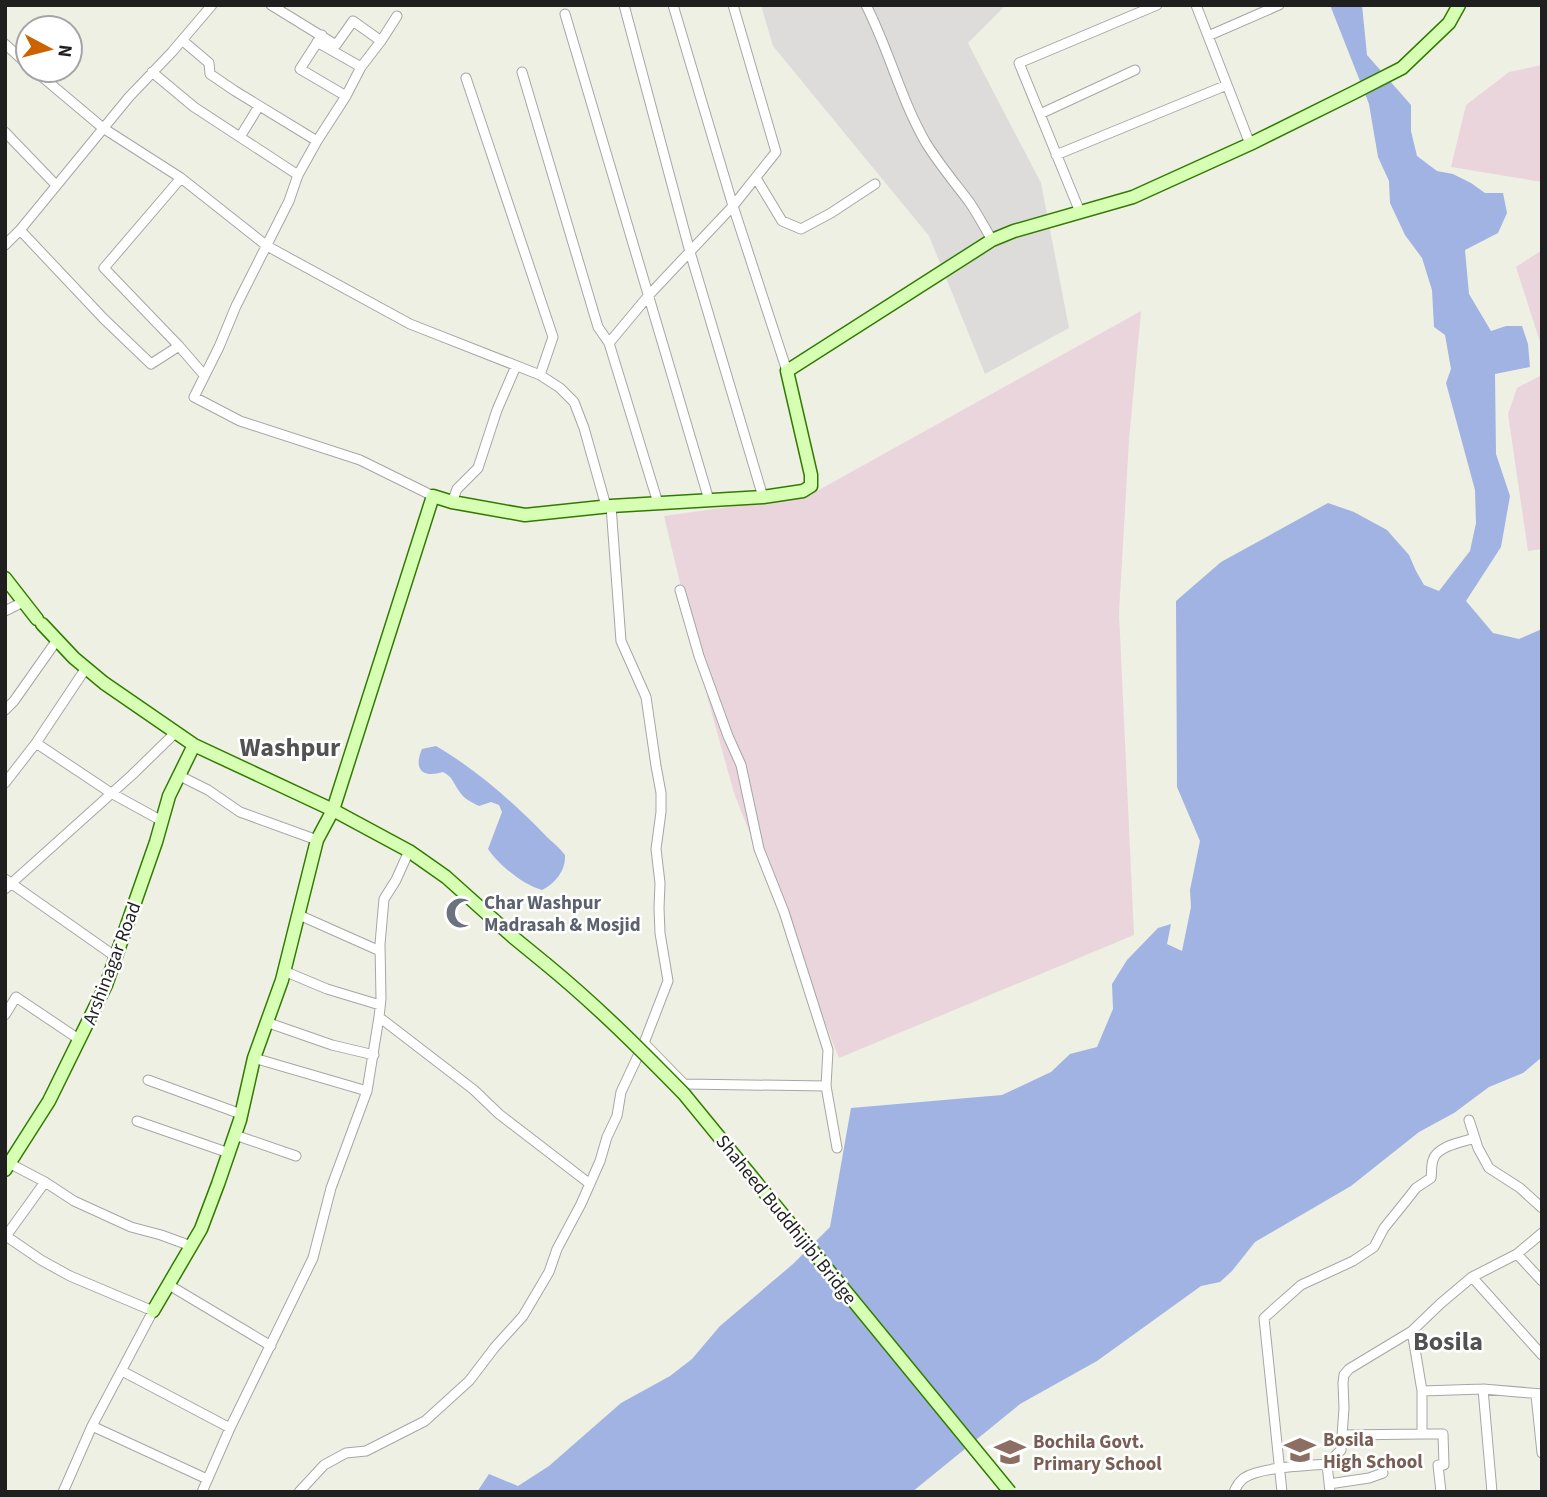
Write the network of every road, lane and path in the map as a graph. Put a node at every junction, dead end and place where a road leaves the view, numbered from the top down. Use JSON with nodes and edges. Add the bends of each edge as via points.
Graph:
{"nodes":[{"id":1,"x":212,"y":5,"type":"edge"},
{"id":2,"x":271,"y":5,"type":"edge"},
{"id":3,"x":624,"y":5,"type":"edge"},
{"id":4,"x":673,"y":5,"type":"edge"},
{"id":5,"x":733,"y":5,"type":"edge"},
{"id":6,"x":866,"y":5,"type":"edge"},
{"id":7,"x":1157,"y":5,"type":"edge"},
{"id":8,"x":1196,"y":5,"type":"edge"},
{"id":9,"x":1279,"y":5,"type":"edge"},
{"id":10,"x":1459,"y":5,"type":"edge"},
{"id":11,"x":565,"y":14,"type":"dead end"},
{"id":12,"x":397,"y":16,"type":"dead end"},
{"id":13,"x":1208,"y":36,"type":"junction"},
{"id":14,"x":320,"y":39,"type":"junction"},
{"id":15,"x":182,"y":40,"type":"junction"},
{"id":16,"x":382,"y":41,"type":"junction"},
{"id":17,"x":361,"y":67,"type":"junction"},
{"id":18,"x":1135,"y":70,"type":"dead end"},
{"id":19,"x":152,"y":72,"type":"junction"},
{"id":20,"x":522,"y":72,"type":"dead end"},
{"id":21,"x":466,"y":78,"type":"dead end"},
{"id":22,"x":51,"y":84,"type":"edge"},
{"id":23,"x":1227,"y":85,"type":"junction"},
{"id":24,"x":346,"y":96,"type":"junction"},
{"id":25,"x":259,"y":106,"type":"junction"},
{"id":26,"x":1040,"y":114,"type":"junction"},
{"id":27,"x":103,"y":128,"type":"junction"},
{"id":28,"x":5,"y":132,"type":"edge"},
{"id":29,"x":240,"y":137,"type":"junction"},
{"id":30,"x":317,"y":141,"type":"junction"},
{"id":31,"x":1250,"y":144,"type":"junction"},
{"id":32,"x":1056,"y":155,"type":"junction"},
{"id":33,"x":298,"y":176,"type":"junction"},
{"id":34,"x":181,"y":178,"type":"junction"},
{"id":35,"x":756,"y":178,"type":"junction"},
{"id":36,"x":875,"y":184,"type":"dead end"},
{"id":37,"x":56,"y":185,"type":"junction"},
{"id":38,"x":733,"y":206,"type":"junction"},
{"id":39,"x":1080,"y":212,"type":"junction"},
{"id":40,"x":20,"y":230,"type":"junction"},
{"id":41,"x":992,"y":240,"type":"junction"},
{"id":42,"x":5,"y":245,"type":"edge"},
{"id":43,"x":267,"y":246,"type":"junction"},
{"id":44,"x":690,"y":252,"type":"junction"},
{"id":45,"x":649,"y":295,"type":"junction"},
{"id":46,"x":610,"y":344,"type":"junction"},
{"id":47,"x":179,"y":346,"type":"junction"},
{"id":48,"x":516,"y":366,"type":"junction"},
{"id":49,"x":787,"y":370,"type":"junction"},
{"id":50,"x":204,"y":375,"type":"junction"},
{"id":51,"x":540,"y":375,"type":"junction"},
{"id":52,"x":433,"y":496,"type":"junction"},
{"id":53,"x":763,"y":497,"type":"junction"},
{"id":54,"x":709,"y":500,"type":"junction"},
{"id":55,"x":452,"y":502,"type":"junction"},
{"id":56,"x":658,"y":503,"type":"junction"},
{"id":57,"x":608,"y":506,"type":"junction"},
{"id":58,"x":5,"y":578,"type":"edge"},
{"id":59,"x":680,"y":590,"type":"dead end"},
{"id":60,"x":23,"y":602,"type":"junction"},
{"id":61,"x":5,"y":611,"type":"edge"},
{"id":62,"x":57,"y":640,"type":"junction"},
{"id":63,"x":86,"y":668,"type":"junction"},
{"id":64,"x":5,"y":710,"type":"edge"},
{"id":65,"x":173,"y":735,"type":"dead end"},
{"id":66,"x":36,"y":743,"type":"junction"},
{"id":67,"x":194,"y":745,"type":"junction"},
{"id":68,"x":178,"y":775,"type":"junction"},
{"id":69,"x":5,"y":783,"type":"edge"},
{"id":70,"x":111,"y":793,"type":"junction"},
{"id":71,"x":333,"y":810,"type":"junction"},
{"id":72,"x":162,"y":821,"type":"junction"},
{"id":73,"x":317,"y":840,"type":"junction"},
{"id":74,"x":409,"y":851,"type":"junction"},
{"id":75,"x":7,"y":884,"type":"edge"},
{"id":76,"x":299,"y":915,"type":"junction"},
{"id":77,"x":380,"y":951,"type":"junction"},
{"id":78,"x":116,"y":957,"type":"junction"},
{"id":79,"x":284,"y":971,"type":"junction"},
{"id":80,"x":380,"y":1005,"type":"junction"},
{"id":81,"x":5,"y":1015,"type":"edge"},
{"id":82,"x":379,"y":1017,"type":"junction"},
{"id":83,"x":266,"y":1022,"type":"junction"},
{"id":84,"x":80,"y":1040,"type":"junction"},
{"id":85,"x":643,"y":1043,"type":"junction"},
{"id":86,"x":374,"y":1055,"type":"junction"},
{"id":87,"x":254,"y":1058,"type":"junction"},
{"id":88,"x":148,"y":1080,"type":"dead end"},
{"id":89,"x":826,"y":1086,"type":"junction"},
{"id":90,"x":367,"y":1091,"type":"junction"},
{"id":91,"x":242,"y":1114,"type":"junction"},
{"id":92,"x":1469,"y":1120,"type":"dead end"},
{"id":93,"x":137,"y":1121,"type":"dead end"},
{"id":94,"x":235,"y":1135,"type":"junction"},
{"id":95,"x":1475,"y":1138,"type":"junction"},
{"id":96,"x":837,"y":1148,"type":"dead end"},
{"id":97,"x":229,"y":1153,"type":"junction"},
{"id":98,"x":296,"y":1156,"type":"dead end"},
{"id":99,"x":7,"y":1165,"type":"edge"},
{"id":100,"x":45,"y":1182,"type":"junction"},
{"id":101,"x":590,"y":1184,"type":"junction"},
{"id":102,"x":1542,"y":1208,"type":"edge"},
{"id":103,"x":1542,"y":1233,"type":"edge"},
{"id":104,"x":191,"y":1246,"type":"junction"},
{"id":105,"x":1517,"y":1254,"type":"junction"},
{"id":106,"x":1472,"y":1277,"type":"junction"},
{"id":107,"x":1542,"y":1280,"type":"edge"},
{"id":108,"x":169,"y":1285,"type":"junction"},
{"id":109,"x":153,"y":1311,"type":"junction"},
{"id":110,"x":1412,"y":1331,"type":"junction"},
{"id":111,"x":271,"y":1346,"type":"junction"},
{"id":112,"x":1542,"y":1354,"type":"edge"},
{"id":113,"x":121,"y":1371,"type":"junction"},
{"id":114,"x":1483,"y":1389,"type":"junction"},
{"id":115,"x":1423,"y":1391,"type":"junction"},
{"id":116,"x":1539,"y":1394,"type":"edge"},
{"id":117,"x":92,"y":1426,"type":"junction"},
{"id":118,"x":230,"y":1428,"type":"junction"},
{"id":119,"x":1422,"y":1434,"type":"junction"},
{"id":120,"x":1343,"y":1435,"type":"junction"},
{"id":121,"x":1542,"y":1453,"type":"edge"},
{"id":122,"x":1327,"y":1464,"type":"junction"},
{"id":123,"x":1279,"y":1469,"type":"junction"},
{"id":124,"x":1383,"y":1473,"type":"dead end"},
{"id":125,"x":207,"y":1479,"type":"junction"},
{"id":126,"x":1330,"y":1488,"type":"edge"},
{"id":127,"x":62,"y":1492,"type":"edge"},
{"id":128,"x":202,"y":1492,"type":"edge"},
{"id":129,"x":299,"y":1492,"type":"edge"},
{"id":130,"x":1010,"y":1492,"type":"edge"},
{"id":131,"x":1234,"y":1492,"type":"edge"},
{"id":132,"x":1282,"y":1492,"type":"edge"},
{"id":133,"x":1441,"y":1492,"type":"edge"},
{"id":134,"x":1492,"y":1492,"type":"edge"}],
"edges":[{"from":1,"to":15,"type":"street"},
{"from":2,"to":14,"type":"street"},
{"from":3,"to":44,"type":"street"},
{"from":4,"to":38,"type":"street"},
{"from":5,"to":35,"type":"street","via":[[776,152]]},
{"from":6,"to":41,"type":"street","via":[[915,122]]},
{"from":7,"to":26,"type":"street","via":[[1019,63]]},
{"from":8,"to":13,"type":"street"},
{"from":9,"to":13,"type":"street"},
{"from":10,"to":31,"type":"street","via":[[1449,23],[1402,68]]},
{"from":11,"to":45,"type":"street"},
{"from":12,"to":16,"type":"street"},
{"from":13,"to":23,"type":"street"},
{"from":14,"to":16,"type":"street","via":[[336,45],[353,21]]},
{"from":14,"to":17,"type":"street"},
{"from":14,"to":24,"type":"street","via":[[300,69]]},
{"from":15,"to":19,"type":"street"},
{"from":15,"to":25,"type":"street","via":[[209,63],[210,74]]},
{"from":16,"to":17,"type":"street"},
{"from":17,"to":24,"type":"street"},
{"from":18,"to":26,"type":"street"},
{"from":19,"to":27,"type":"street"},
{"from":19,"to":29,"type":"street"},
{"from":20,"to":46,"type":"street","via":[[598,327]]},
{"from":21,"to":51,"type":"street","via":[[553,337]]},
{"from":22,"to":27,"type":"street"},
{"from":23,"to":31,"type":"street"},
{"from":23,"to":32,"type":"street"},
{"from":24,"to":30,"type":"street"},
{"from":25,"to":29,"type":"street"},
{"from":25,"to":30,"type":"street"},
{"from":26,"to":32,"type":"street"},
{"from":27,"to":34,"type":"street"},
{"from":27,"to":37,"type":"street"},
{"from":28,"to":37,"type":"street"},
{"from":29,"to":33,"type":"street"},
{"from":30,"to":33,"type":"street"},
{"from":31,"to":39,"type":"street","via":[[1133,197]]},
{"from":32,"to":39,"type":"street"},
{"from":33,"to":43,"type":"street"},
{"from":34,"to":43,"type":"street"},
{"from":34,"to":47,"type":"street","via":[[104,268]]},
{"from":35,"to":36,"type":"street","via":[[782,221],[801,229]]},
{"from":35,"to":38,"type":"street"},
{"from":37,"to":40,"type":"street"},
{"from":38,"to":44,"type":"street"},
{"from":38,"to":49,"type":"street"},
{"from":39,"to":41,"type":"street"},
{"from":40,"to":42,"type":"street"},
{"from":40,"to":47,"type":"street","via":[[151,364]]},
{"from":41,"to":49,"type":"street"},
{"from":43,"to":48,"type":"street","via":[[410,324]]},
{"from":43,"to":50,"type":"street"},
{"from":44,"to":45,"type":"street"},
{"from":44,"to":53,"type":"street"},
{"from":45,"to":46,"type":"street"},
{"from":45,"to":54,"type":"street"},
{"from":46,"to":56,"type":"street"},
{"from":47,"to":50,"type":"street"},
{"from":48,"to":51,"type":"street"},
{"from":48,"to":55,"type":"street","via":[[478,468],[457,489]]},
{"from":49,"to":53,"type":"street","via":[[811,486]]},
{"from":50,"to":52,"type":"street","via":[[194,397],[240,421],[360,460]]},
{"from":51,"to":57,"type":"street","via":[[575,402]]},
{"from":52,"to":55,"type":"street"},
{"from":52,"to":71,"type":"street"},
{"from":53,"to":54,"type":"street"},
{"from":54,"to":56,"type":"street"},
{"from":55,"to":57,"type":"street","via":[[525,515]]},
{"from":56,"to":57,"type":"street"},
{"from":57,"to":85,"type":"street","via":[[621,641],[646,697],[661,793],[656,849],[660,933],[668,981]]},
{"from":58,"to":60,"type":"street","name":"Shaheed Buddhijibi Bridge"},
{"from":59,"to":89,"type":"street","via":[[699,656],[741,765],[760,849],[828,1050]]},
{"from":60,"to":61,"type":"street"},
{"from":60,"to":62,"type":"street","name":"Shaheed Buddhijibi Bridge"},
{"from":62,"to":63,"type":"street","name":"Shaheed Buddhijibi Bridge"},
{"from":62,"to":64,"type":"street"},
{"from":63,"to":66,"type":"street"},
{"from":63,"to":67,"type":"street","name":"Shaheed Buddhijibi Bridge"},
{"from":65,"to":70,"type":"street"},
{"from":66,"to":69,"type":"street"},
{"from":66,"to":70,"type":"street"},
{"from":67,"to":68,"type":"street","name":"Arshinagar Road"},
{"from":67,"to":71,"type":"street","name":"Shaheed Buddhijibi Bridge"},
{"from":68,"to":72,"type":"street","name":"Arshinagar Road"},
{"from":68,"to":73,"type":"street","via":[[240,812]]},
{"from":70,"to":72,"type":"street"},
{"from":70,"to":75,"type":"street"},
{"from":71,"to":73,"type":"street"},
{"from":71,"to":74,"type":"street","name":"Shaheed Buddhijibi Bridge"},
{"from":72,"to":78,"type":"street","name":"Arshinagar Road"},
{"from":73,"to":76,"type":"street"},
{"from":74,"to":77,"type":"street","via":[[384,900]]},
{"from":74,"to":130,"type":"street","name":"Shaheed Buddhijibi Bridge","bridge":true,"via":[[591,1001],[684,1094]]},
{"from":75,"to":78,"type":"street"},
{"from":76,"to":77,"type":"street"},
{"from":76,"to":79,"type":"street"},
{"from":77,"to":80,"type":"street"},
{"from":78,"to":84,"type":"street","name":"Arshinagar Road"},
{"from":79,"to":80,"type":"street"},
{"from":79,"to":83,"type":"street"},
{"from":80,"to":82,"type":"street"},
{"from":81,"to":84,"type":"street","via":[[16,997]]},
{"from":82,"to":86,"type":"street"},
{"from":82,"to":101,"type":"street"},
{"from":83,"to":86,"type":"street"},
{"from":83,"to":87,"type":"street"},
{"from":84,"to":99,"type":"street","name":"Arshinagar Road","via":[[49,1101]]},
{"from":85,"to":89,"type":"street","via":[[684,1084]]},
{"from":85,"to":101,"type":"street"},
{"from":86,"to":90,"type":"street"},
{"from":87,"to":90,"type":"street"},
{"from":87,"to":91,"type":"street"},
{"from":88,"to":91,"type":"street"},
{"from":89,"to":96,"type":"street"},
{"from":90,"to":111,"type":"street","via":[[331,1188],[313,1258]]},
{"from":91,"to":94,"type":"street"},
{"from":92,"to":95,"type":"street"},
{"from":93,"to":97,"type":"street"},
{"from":94,"to":97,"type":"street"},
{"from":94,"to":98,"type":"street"},
{"from":95,"to":102,"type":"street","via":[[1489,1168]]},
{"from":95,"to":123,"type":"street","via":[[1433,1158],[1431,1178],[1416,1188],[1374,1247],[1301,1285],[1264,1318]]},
{"from":97,"to":104,"type":"street"},
{"from":99,"to":100,"type":"street"},
{"from":100,"to":104,"type":"street","via":[[131,1227]]},
{"from":100,"to":109,"type":"street","via":[[6,1236],[70,1276]]},
{"from":101,"to":129,"type":"street","via":[[530,1305],[469,1381],[425,1421],[366,1451],[346,1453],[324,1465]]},
{"from":103,"to":105,"type":"street"},
{"from":104,"to":108,"type":"street"},
{"from":105,"to":106,"type":"street"},
{"from":105,"to":107,"type":"street"},
{"from":106,"to":110,"type":"street"},
{"from":106,"to":112,"type":"street"},
{"from":108,"to":109,"type":"street"},
{"from":108,"to":111,"type":"street"},
{"from":109,"to":113,"type":"street"},
{"from":110,"to":115,"type":"street"},
{"from":110,"to":120,"type":"street","via":[[1344,1375]]},
{"from":111,"to":118,"type":"street"},
{"from":113,"to":117,"type":"street"},
{"from":113,"to":118,"type":"street"},
{"from":114,"to":115,"type":"street"},
{"from":114,"to":116,"type":"street"},
{"from":114,"to":134,"type":"street"},
{"from":115,"to":119,"type":"street"},
{"from":116,"to":121,"type":"street"},
{"from":117,"to":125,"type":"street"},
{"from":117,"to":127,"type":"street"},
{"from":118,"to":125,"type":"street"},
{"from":119,"to":120,"type":"street"},
{"from":119,"to":133,"type":"street","via":[[1443,1434],[1444,1465],[1438,1465]]},
{"from":120,"to":122,"type":"street","via":[[1341,1450]]},
{"from":122,"to":123,"type":"street"},
{"from":122,"to":126,"type":"street"},
{"from":123,"to":131,"type":"street","via":[[1244,1478]]},
{"from":123,"to":132,"type":"street"},
{"from":124,"to":126,"type":"street"},
{"from":125,"to":128,"type":"street"}]}
